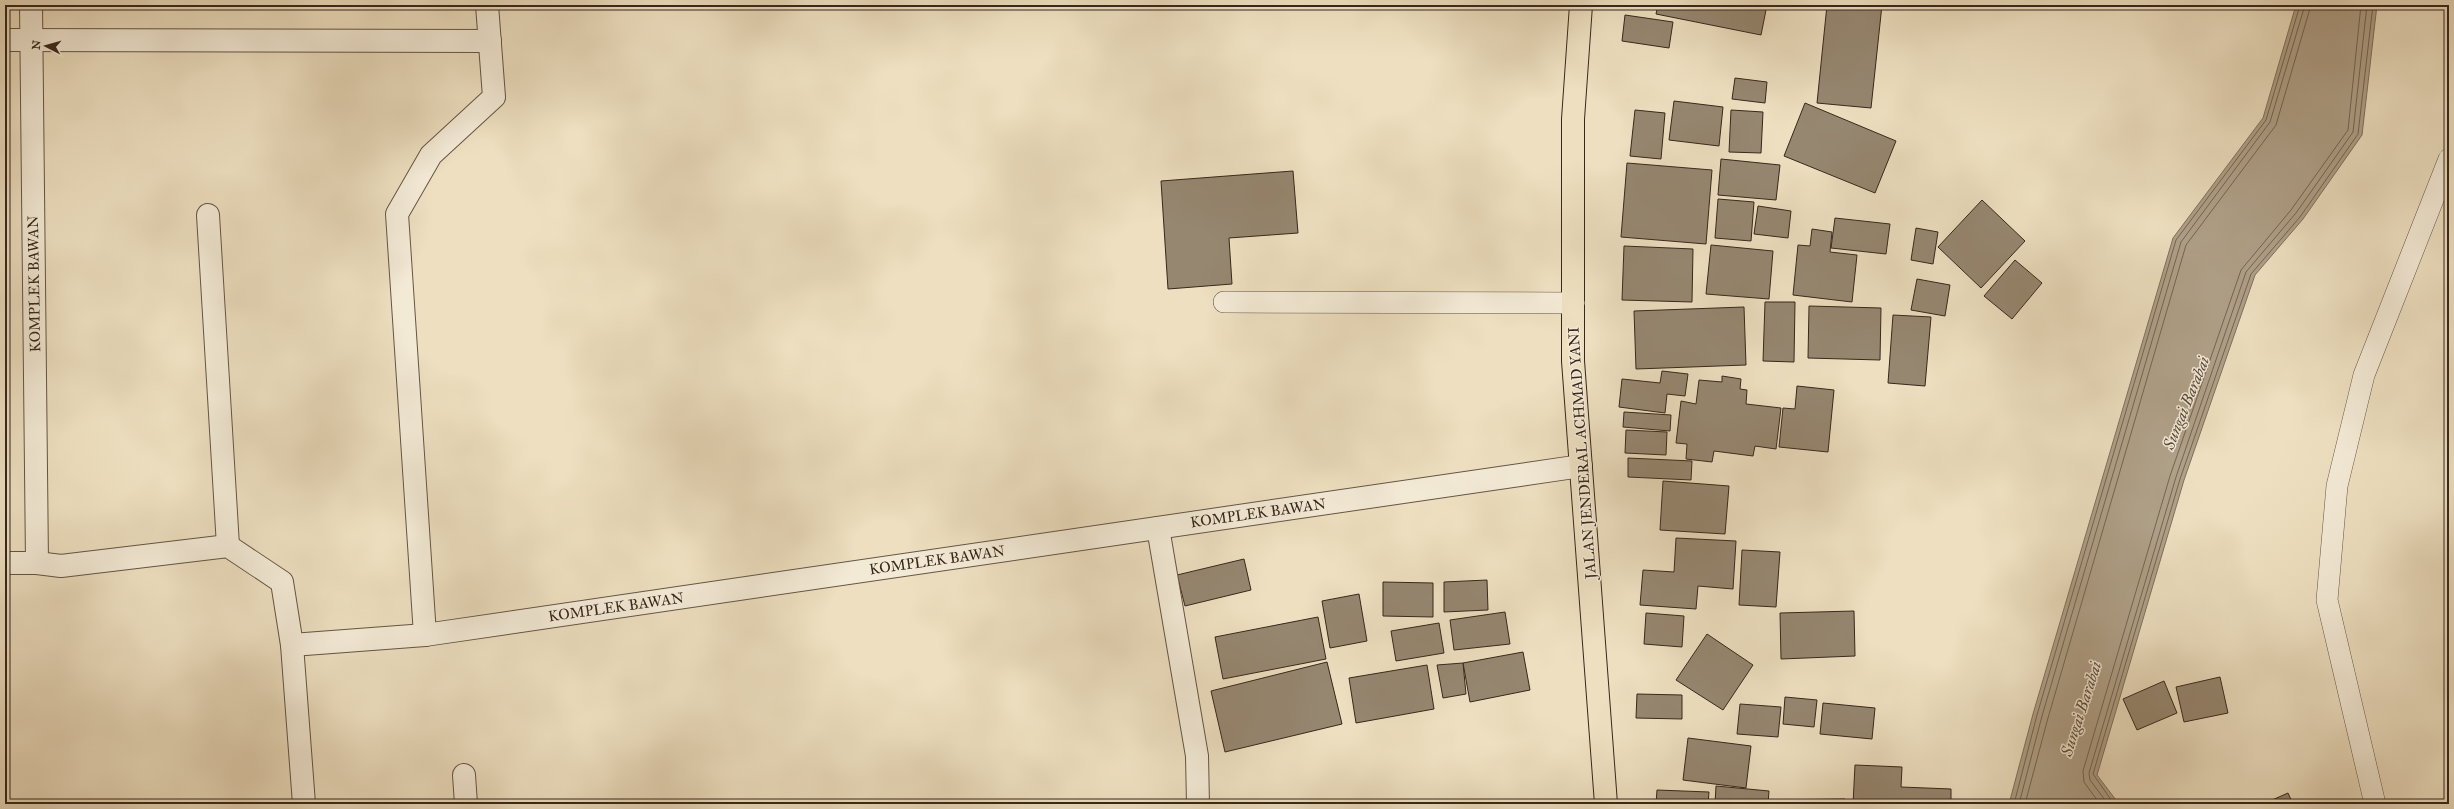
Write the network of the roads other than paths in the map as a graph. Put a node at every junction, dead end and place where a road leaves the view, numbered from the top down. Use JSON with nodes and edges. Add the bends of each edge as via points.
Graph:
{"nodes":[{"id":1,"x":31,"y":5,"type":"edge"},
{"id":2,"x":487,"y":5,"type":"edge"},
{"id":3,"x":1581,"y":5,"type":"edge"},
{"id":4,"x":31,"y":39,"type":"junction"},
{"id":5,"x":5,"y":40,"type":"edge"},
{"id":6,"x":490,"y":41,"type":"junction"},
{"id":7,"x":2449,"y":159,"type":"edge"},
{"id":8,"x":208,"y":215,"type":"dead end"},
{"id":9,"x":1224,"y":302,"type":"dead end"},
{"id":10,"x":1574,"y":303,"type":"junction"},
{"id":11,"x":1581,"y":466,"type":"junction"},
{"id":12,"x":1158,"y":528,"type":"junction"},
{"id":13,"x":228,"y":546,"type":"junction"},
{"id":14,"x":5,"y":563,"type":"edge"},
{"id":15,"x":37,"y":563,"type":"junction"},
{"id":16,"x":425,"y":635,"type":"junction"},
{"id":17,"x":292,"y":645,"type":"junction"},
{"id":18,"x":464,"y":775,"type":"dead end"},
{"id":19,"x":304,"y":804,"type":"edge"},
{"id":20,"x":466,"y":804,"type":"edge"},
{"id":21,"x":1198,"y":804,"type":"edge"},
{"id":22,"x":1606,"y":804,"type":"edge"},
{"id":23,"x":2375,"y":804,"type":"edge"}],
"edges":[{"from":1,"to":4,"type":"street","name":"KOMPLEK BAWAN"},
{"from":2,"to":6,"type":"street"},
{"from":3,"to":10,"type":"main road","name":"JALAN JENDERAL ACHMAD YANI","via":[[1574,119]]},
{"from":4,"to":5,"type":"street"},
{"from":4,"to":6,"type":"street"},
{"from":4,"to":15,"type":"street","name":"KOMPLEK BAWAN"},
{"from":6,"to":16,"type":"street","via":[[494,97],[431,155],[397,214]]},
{"from":7,"to":23,"type":"lane","via":[[2364,375],[2337,486],[2326,600]]},
{"from":8,"to":13,"type":"street"},
{"from":9,"to":10,"type":"lane"},
{"from":10,"to":11,"type":"main road","name":"JALAN JENDERAL ACHMAD YANI","via":[[1573,361]]},
{"from":11,"to":12,"type":"street","name":"KOMPLEK BAWAN"},
{"from":11,"to":22,"type":"main road","name":"JALAN JENDERAL ACHMAD YANI"},
{"from":12,"to":16,"type":"street","name":"KOMPLEK BAWAN"},
{"from":12,"to":21,"type":"street","via":[[1197,756]]},
{"from":13,"to":15,"type":"street","via":[[61,566]]},
{"from":13,"to":17,"type":"street","via":[[282,582]]},
{"from":14,"to":15,"type":"street"},
{"from":16,"to":17,"type":"street","name":"KOMPLEK BAWAN"},
{"from":17,"to":19,"type":"street"},
{"from":18,"to":20,"type":"street"}]}
